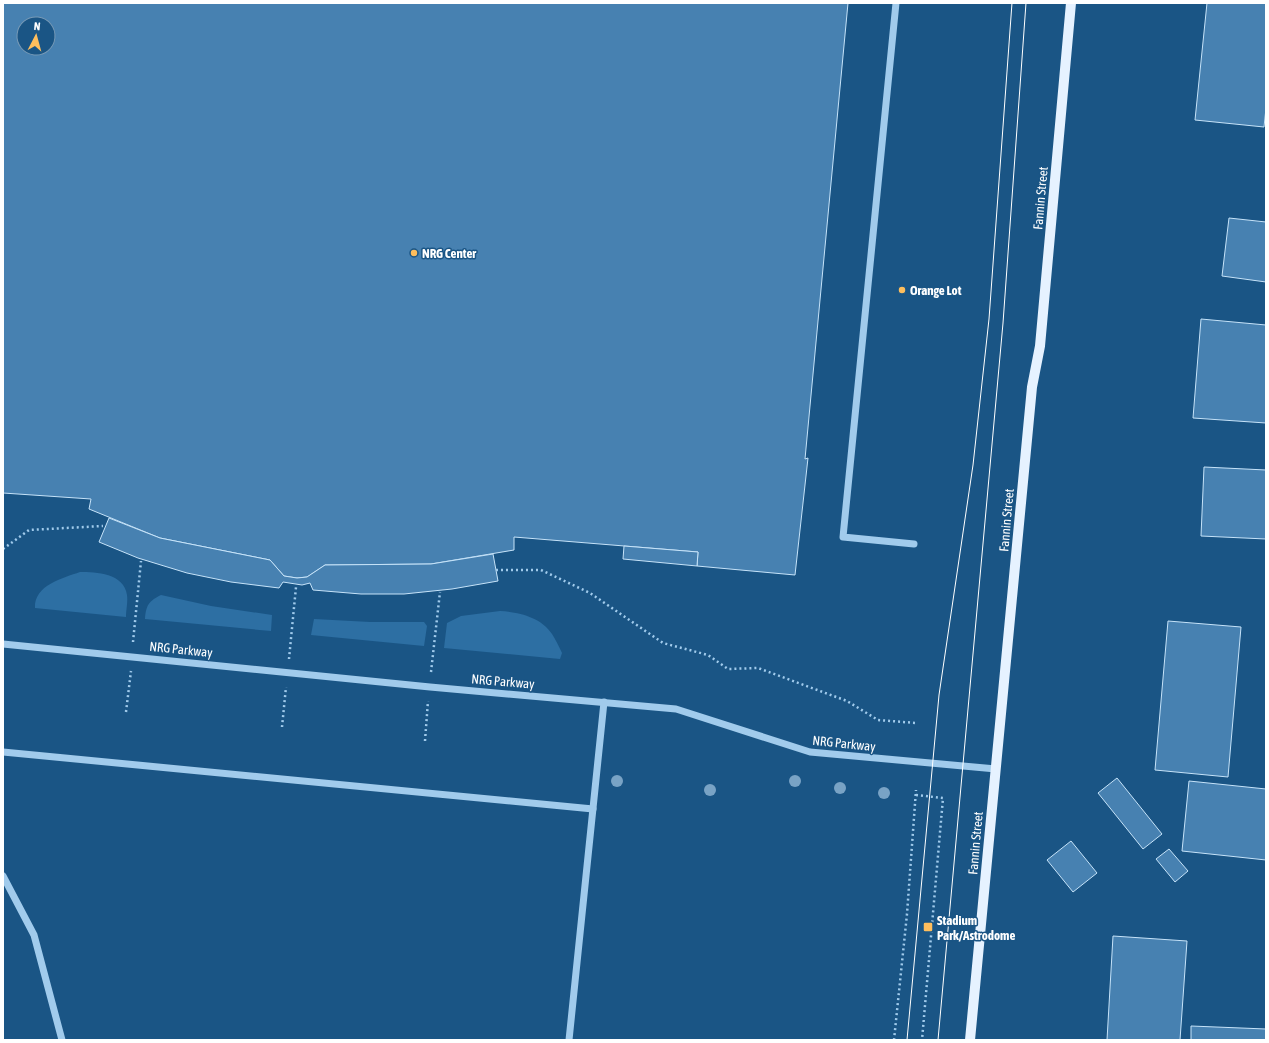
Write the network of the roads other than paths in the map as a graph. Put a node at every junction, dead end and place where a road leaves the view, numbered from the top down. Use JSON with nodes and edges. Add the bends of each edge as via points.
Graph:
{"nodes":[{"id":1,"x":896,"y":3,"type":"edge"},
{"id":2,"x":1071,"y":3,"type":"edge"},
{"id":3,"x":914,"y":544,"type":"dead end"},
{"id":4,"x":3,"y":644,"type":"edge"},
{"id":5,"x":604,"y":702,"type":"junction"},
{"id":6,"x":3,"y":752,"type":"edge"},
{"id":7,"x":996,"y":769,"type":"junction"},
{"id":8,"x":593,"y":809,"type":"junction"},
{"id":9,"x":3,"y":876,"type":"edge"},
{"id":10,"x":62,"y":1040,"type":"edge"},
{"id":11,"x":569,"y":1040,"type":"edge"},
{"id":12,"x":970,"y":1040,"type":"edge"}],
"edges":[{"from":1,"to":3,"type":"lane","via":[[843,537]]},
{"from":2,"to":7,"type":"main road","name":"Fannin Street","via":[[1040,346],[1032,387]]},
{"from":4,"to":5,"type":"lane","name":"NRG Parkway"},
{"from":5,"to":7,"type":"lane","name":"NRG Parkway","via":[[676,709],[810,752]]},
{"from":5,"to":8,"type":"lane"},
{"from":6,"to":8,"type":"lane"},
{"from":7,"to":12,"type":"main road","name":"Fannin Street"},
{"from":8,"to":11,"type":"lane"},
{"from":9,"to":10,"type":"lane","via":[[34,935]]}]}
